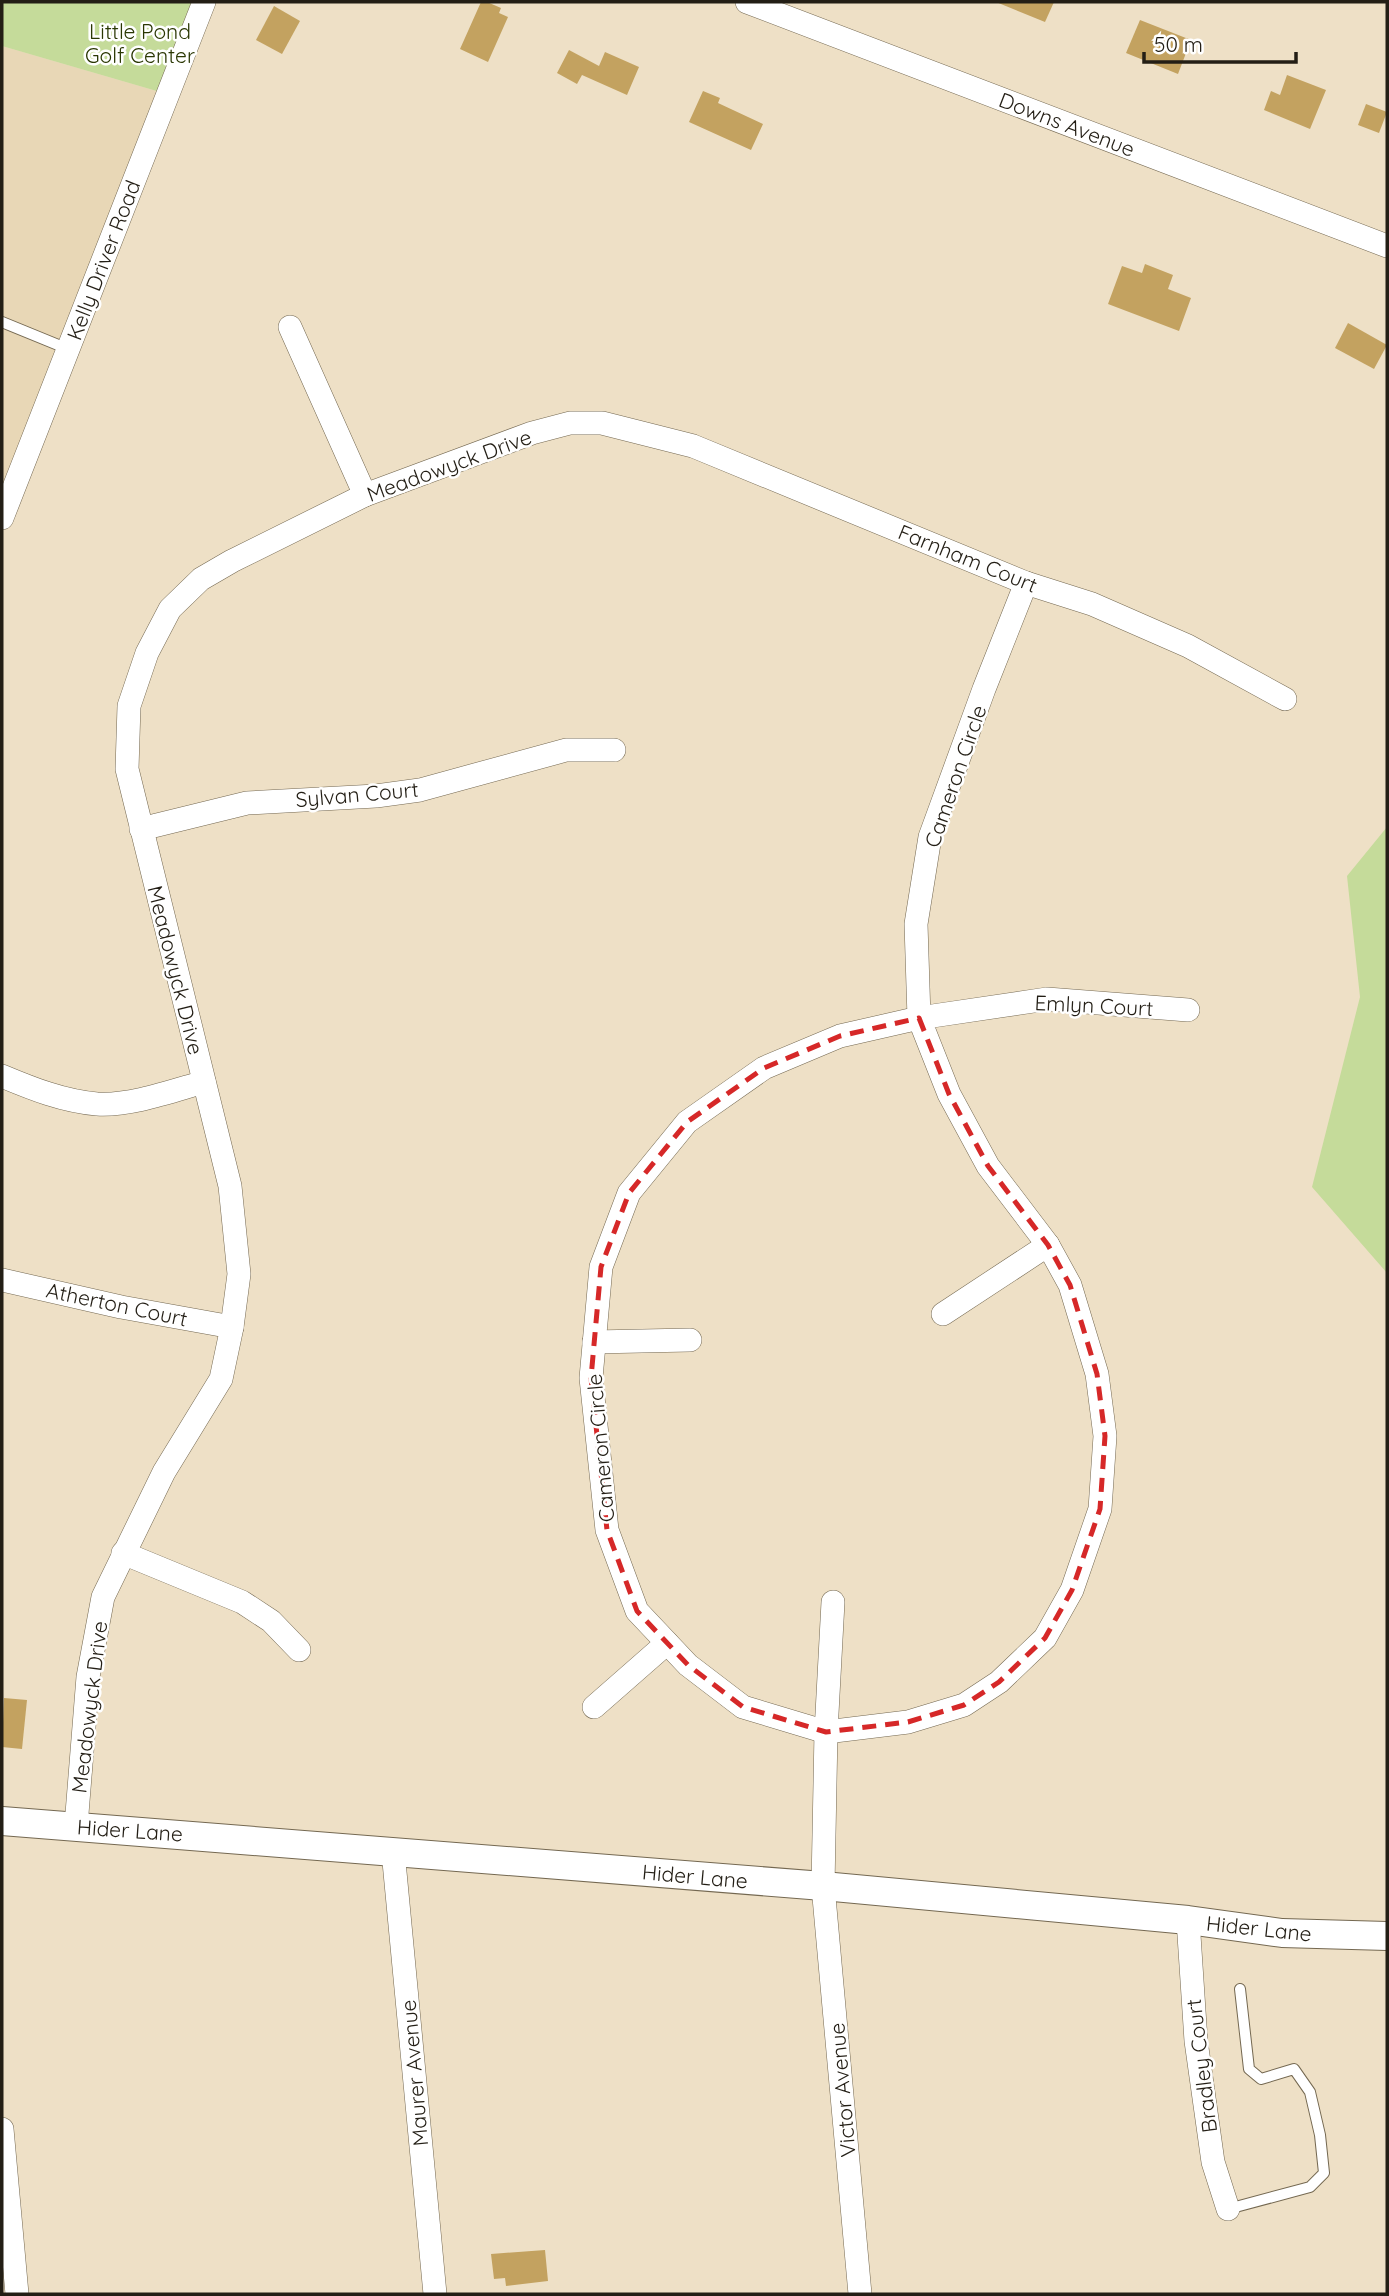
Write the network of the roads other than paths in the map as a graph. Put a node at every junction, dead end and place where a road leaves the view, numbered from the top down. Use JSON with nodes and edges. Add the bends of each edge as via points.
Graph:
{"nodes":[{"id":1,"x":204,"y":2,"type":"edge"},
{"id":2,"x":747,"y":2,"type":"edge"},
{"id":3,"x":1387,"y":246,"type":"edge"},
{"id":4,"x":2,"y":321,"type":"edge"},
{"id":5,"x":290,"y":327,"type":"dead end"},
{"id":6,"x":68,"y":349,"type":"junction"},
{"id":7,"x":645,"y":432,"type":"joint"},
{"id":8,"x":365,"y":495,"type":"junction"},
{"id":9,"x":2,"y":518,"type":"edge"},
{"id":10,"x":1026,"y":583,"type":"junction"},
{"id":11,"x":1285,"y":699,"type":"dead end"},
{"id":12,"x":614,"y":750,"type":"dead end"},
{"id":13,"x":141,"y":829,"type":"junction"},
{"id":14,"x":1188,"y":1010,"type":"dead end"},
{"id":15,"x":919,"y":1018,"type":"junction"},
{"id":16,"x":2,"y":1076,"type":"edge"},
{"id":17,"x":204,"y":1082,"type":"junction"},
{"id":18,"x":1048,"y":1245,"type":"junction"},
{"id":19,"x":2,"y":1279,"type":"edge"},
{"id":20,"x":943,"y":1314,"type":"dead end"},
{"id":21,"x":232,"y":1327,"type":"junction"},
{"id":22,"x":690,"y":1340,"type":"dead end"},
{"id":23,"x":594,"y":1342,"type":"junction"},
{"id":24,"x":123,"y":1553,"type":"junction"},
{"id":25,"x":833,"y":1602,"type":"dead end"},
{"id":26,"x":667,"y":1643,"type":"junction"},
{"id":27,"x":299,"y":1650,"type":"dead end"},
{"id":28,"x":594,"y":1707,"type":"dead end"},
{"id":29,"x":826,"y":1732,"type":"junction"},
{"id":30,"x":2,"y":1821,"type":"edge"},
{"id":31,"x":76,"y":1826,"type":"junction"},
{"id":32,"x":393,"y":1851,"type":"junction"},
{"id":33,"x":823,"y":1886,"type":"junction"},
{"id":34,"x":1188,"y":1920,"type":"junction"},
{"id":35,"x":1387,"y":1936,"type":"edge"},
{"id":36,"x":1240,"y":1989,"type":"dead end"},
{"id":37,"x":2,"y":2129,"type":"edge"},
{"id":38,"x":1228,"y":2209,"type":"joint"},
{"id":39,"x":17,"y":2294,"type":"edge"},
{"id":40,"x":435,"y":2294,"type":"edge"},
{"id":41,"x":860,"y":2294,"type":"edge"}],
"edges":[{"from":1,"to":6,"type":"street","name":"Kelly Driver Road"},
{"from":2,"to":3,"type":"street","name":"Downs Avenue"},
{"from":4,"to":6,"type":"lane"},
{"from":5,"to":8,"type":"street"},
{"from":6,"to":9,"type":"street","name":"Kelly Driver Road"},
{"from":7,"to":8,"type":"street","name":"Meadowyck Drive","via":[[602,423],[570,424],[532,433]]},
{"from":7,"to":10,"type":"street","name":"Farnham Court","via":[[693,446]]},
{"from":8,"to":13,"type":"street","name":"Meadowyck Drive","via":[[201,579],[170,609],[147,653],[129,706],[127,769]]},
{"from":10,"to":11,"type":"street","name":"Farnham Court","via":[[1093,604],[1188,646]]},
{"from":10,"to":15,"type":"street","name":"Cameron Circle","via":[[930,837],[916,924]]},
{"from":12,"to":13,"type":"street","name":"Sylvan Court","via":[[566,750],[420,790],[247,803]]},
{"from":13,"to":17,"type":"street","name":"Meadowyck Drive"},
{"from":14,"to":15,"type":"street","name":"Emlyn Court","via":[[1047,999]]},
{"from":15,"to":18,"type":"street","name":"Cameron Circle","via":[[949,1094],[989,1166]]},
{"from":15,"to":23,"type":"street","name":"Cameron Circle","via":[[840,1036],[764,1068],[687,1122],[629,1193],[601,1267]]},
{"from":16,"to":17,"type":"street","via":[[50,1096],[98,1104],[141,1099]]},
{"from":17,"to":21,"type":"street","name":"Meadowyck Drive","via":[[230,1186],[239,1274]]},
{"from":18,"to":20,"type":"street"},
{"from":18,"to":29,"type":"street","name":"Cameron Circle","via":[[1070,1285],[1097,1374],[1105,1436],[1100,1509],[1072,1590],[1045,1638],[999,1682],[964,1705],[908,1722]]},
{"from":19,"to":21,"type":"street","name":"Atherton Court"},
{"from":21,"to":24,"type":"street","name":"Meadowyck Drive","via":[[220,1379],[163,1472]]},
{"from":22,"to":23,"type":"street"},
{"from":23,"to":26,"type":"street","name":"Cameron Circle","via":[[591,1378],[607,1530],[637,1611]]},
{"from":24,"to":27,"type":"street","via":[[242,1602],[271,1621]]},
{"from":24,"to":31,"type":"street","name":"Meadowyck Drive","via":[[103,1597],[88,1677]]},
{"from":25,"to":29,"type":"street"},
{"from":26,"to":28,"type":"street"},
{"from":26,"to":29,"type":"street","name":"Cameron Circle","via":[[743,1707]]},
{"from":29,"to":33,"type":"street"},
{"from":30,"to":31,"type":"street","name":"Hider Lane"},
{"from":31,"to":32,"type":"street","name":"Hider Lane"},
{"from":32,"to":33,"type":"street","name":"Hider Lane"},
{"from":32,"to":40,"type":"street","name":"Maurer Avenue"},
{"from":33,"to":34,"type":"street","name":"Hider Lane"},
{"from":33,"to":41,"type":"street","name":"Victor Avenue"},
{"from":34,"to":35,"type":"street","name":"Hider Lane","via":[[1282,1933]]},
{"from":34,"to":38,"type":"street","name":"Bradley Court","via":[[1196,2041],[1213,2162]]},
{"from":36,"to":38,"type":"lane","via":[[1249,2069],[1261,2079],[1294,2069],[1310,2092],[1324,2173],[1310,2187]]},
{"from":37,"to":39,"type":"street"}]}
